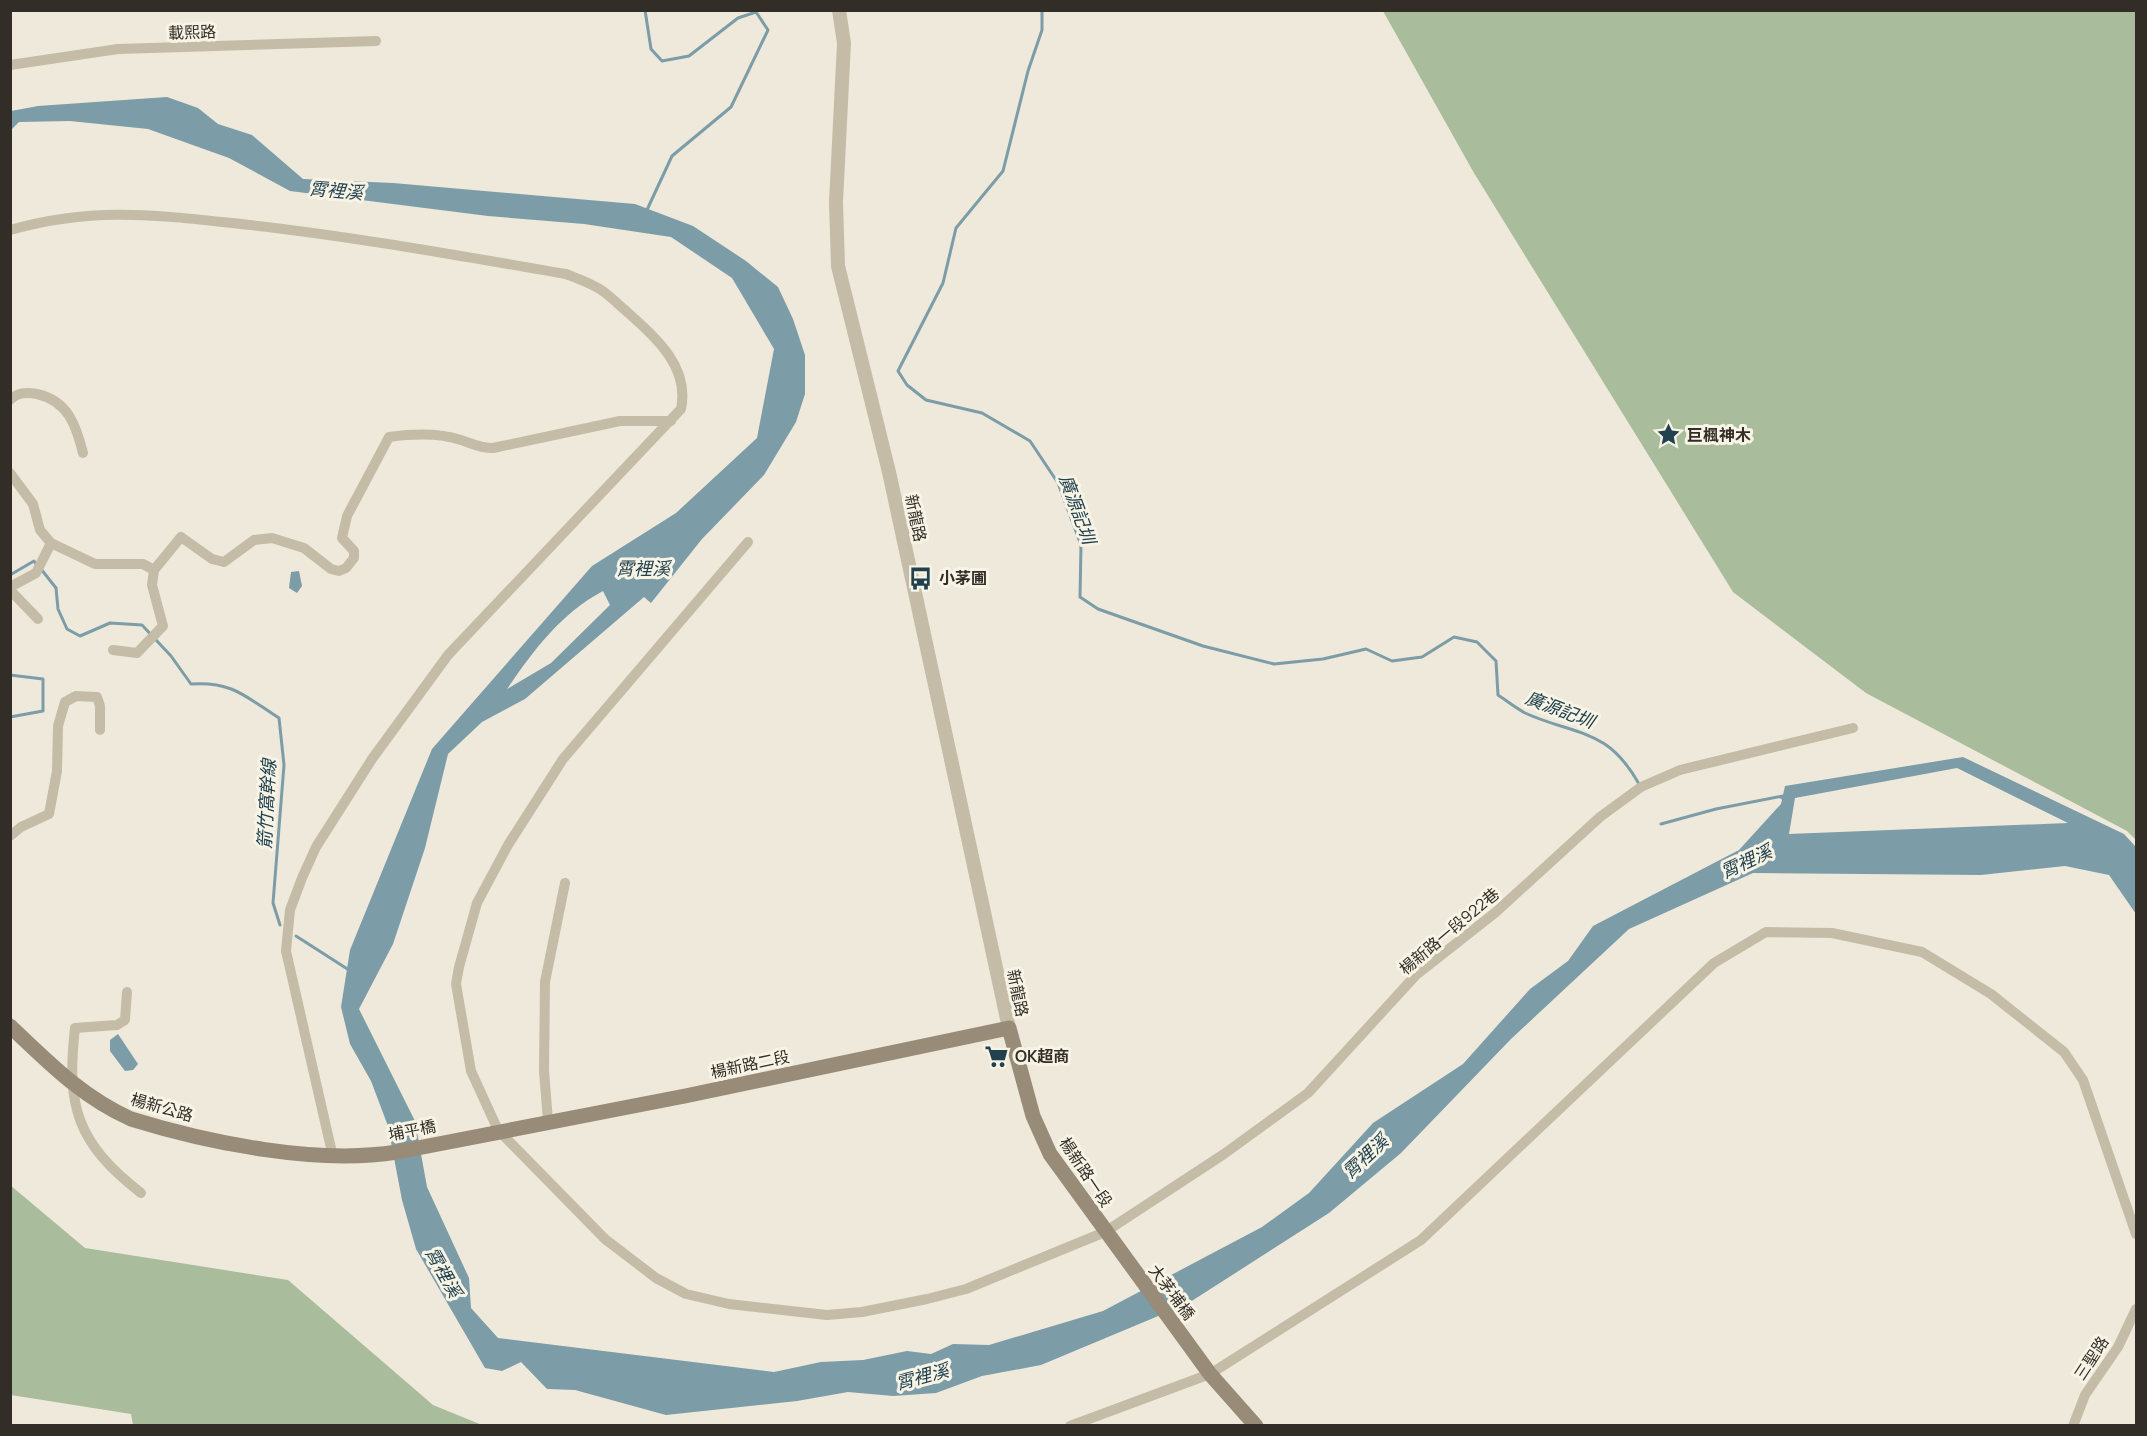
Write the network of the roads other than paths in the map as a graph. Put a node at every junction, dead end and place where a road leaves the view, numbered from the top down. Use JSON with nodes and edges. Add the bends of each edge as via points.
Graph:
{"nodes":[{"id":1,"x":839,"y":10,"type":"edge"},
{"id":2,"x":376,"y":41,"type":"dead end"},
{"id":3,"x":10,"y":65,"type":"edge"},
{"id":4,"x":10,"y":231,"type":"edge"},
{"id":5,"x":10,"y":400,"type":"edge"},
{"id":6,"x":670,"y":421,"type":"junction"},
{"id":7,"x":83,"y":453,"type":"dead end"},
{"id":8,"x":12,"y":478,"type":"edge"},
{"id":9,"x":748,"y":542,"type":"dead end"},
{"id":10,"x":51,"y":543,"type":"junction"},
{"id":11,"x":154,"y":570,"type":"junction"},
{"id":12,"x":10,"y":589,"type":"edge"},
{"id":13,"x":38,"y":619,"type":"dead end"},
{"id":14,"x":112,"y":650,"type":"dead end"},
{"id":15,"x":1853,"y":728,"type":"dead end"},
{"id":16,"x":100,"y":730,"type":"dead end"},
{"id":17,"x":10,"y":836,"type":"edge"},
{"id":18,"x":565,"y":883,"type":"dead end"},
{"id":19,"x":126,"y":992,"type":"dead end"},
{"id":20,"x":10,"y":1026,"type":"edge"},
{"id":21,"x":1009,"y":1028,"type":"junction"},
{"id":22,"x":73,"y":1086,"type":"junction"},
{"id":23,"x":548,"y":1121,"type":"junction"},
{"id":24,"x":498,"y":1130,"type":"junction"},
{"id":25,"x":333,"y":1157,"type":"junction"},
{"id":26,"x":141,"y":1193,"type":"dead end"},
{"id":27,"x":1105,"y":1232,"type":"junction"},
{"id":28,"x":2136,"y":1233,"type":"edge"},
{"id":29,"x":2136,"y":1309,"type":"edge"},
{"id":30,"x":1210,"y":1374,"type":"junction"},
{"id":31,"x":1070,"y":1425,"type":"edge"},
{"id":32,"x":1256,"y":1425,"type":"edge"},
{"id":33,"x":2073,"y":1425,"type":"edge"}],
"edges":[{"from":1,"to":21,"type":"street","name":"新龍路","via":[[844,43],[836,202],[838,266],[889,472]]},
{"from":2,"to":3,"type":"street","name":"載熙路","via":[[118,49]]},
{"from":4,"to":6,"type":"street","via":[[101,213],[146,214],[326,233],[566,274],[598,288],[668,353],[684,393],[681,410]]},
{"from":5,"to":7,"type":"street","via":[[29,392],[62,404],[76,428]]},
{"from":6,"to":11,"type":"street","via":[[620,421],[493,448],[426,436],[389,437],[347,516],[342,538],[354,551],[354,558],[346,568],[331,569],[304,548],[272,538],[254,540],[225,562],[212,559],[181,537]]},
{"from":6,"to":25,"type":"street","via":[[448,655],[372,759],[316,847],[290,910],[286,951]]},
{"from":8,"to":10,"type":"street","via":[[33,504],[40,530]]},
{"from":9,"to":24,"type":"street","via":[[563,759],[508,845],[477,903],[456,984],[471,1071]]},
{"from":10,"to":11,"type":"street","via":[[95,564],[143,564]]},
{"from":10,"to":12,"type":"street","via":[[36,573]]},
{"from":11,"to":14,"type":"street","via":[[152,585],[163,626],[137,653]]},
{"from":12,"to":13,"type":"street"},
{"from":15,"to":27,"type":"street","name":"楊新路一段922巷","via":[[1680,770],[1641,787],[1600,817],[1496,912],[1416,975],[1308,1093]]},
{"from":16,"to":17,"type":"street","via":[[97,697],[76,696],[65,702],[58,726],[57,771],[49,814]]},
{"from":18,"to":23,"type":"street","via":[[545,982]]},
{"from":19,"to":22,"type":"street","via":[[125,1020],[117,1025],[75,1028]]},
{"from":20,"to":22,"type":"main road","name":"楊新公路"},
{"from":21,"to":23,"type":"main road","name":"楊新路二段"},
{"from":21,"to":27,"type":"main road","name":"楊新路一段","via":[[1033,1116],[1050,1154]]},
{"from":22,"to":25,"type":"main road","name":"楊新公路","via":[[111,1110],[154,1126],[267,1149]]},
{"from":22,"to":26,"type":"street","via":[[80,1124],[107,1164]]},
{"from":23,"to":24,"type":"main road","name":"楊新路二段"},
{"from":24,"to":25,"type":"main road","name":"埔平橋","via":[[376,1155]]},
{"from":24,"to":27,"type":"street","name":"楊新路一段922巷","via":[[606,1239],[656,1278],[686,1293],[729,1304],[827,1315],[862,1312],[966,1288]]},
{"from":27,"to":30,"type":"main road","name":"大茅埔橋"},
{"from":28,"to":30,"type":"street","via":[[2083,1080],[2064,1052],[1991,994],[1922,952],[1832,933],[1766,932],[1714,963],[1421,1240]]},
{"from":29,"to":33,"type":"street","name":"三聖路","via":[[2118,1347],[2085,1395]]},
{"from":30,"to":31,"type":"street"},
{"from":30,"to":32,"type":"main road"}]}
